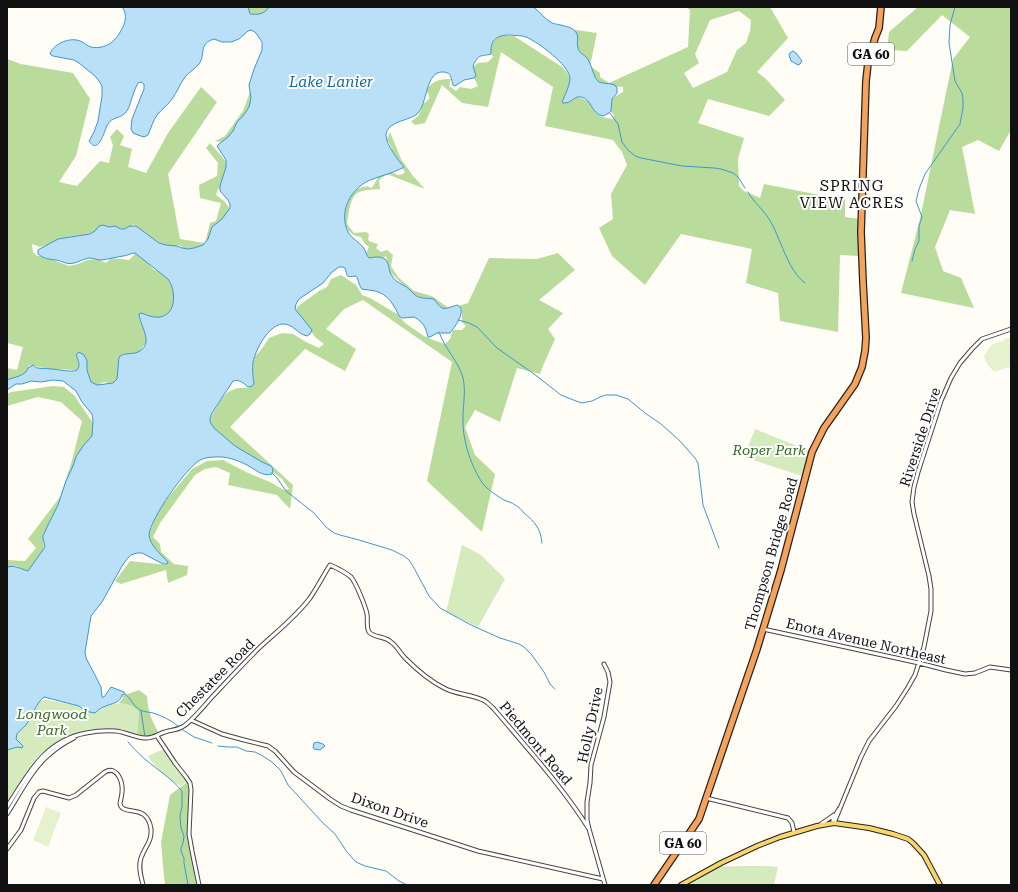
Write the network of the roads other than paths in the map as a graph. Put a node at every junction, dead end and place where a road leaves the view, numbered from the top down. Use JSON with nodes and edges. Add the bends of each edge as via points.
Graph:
{"nodes":[{"id":1,"x":881,"y":7,"type":"edge"},
{"id":2,"x":1011,"y":329,"type":"edge"},
{"id":3,"x":330,"y":565,"type":"joint"},
{"id":4,"x":763,"y":630,"type":"junction"},
{"id":5,"x":919,"y":663,"type":"junction"},
{"id":6,"x":604,"y":664,"type":"dead end"},
{"id":7,"x":1011,"y":670,"type":"edge"},
{"id":8,"x":191,"y":720,"type":"junction"},
{"id":9,"x":81,"y":734,"type":"junction"},
{"id":10,"x":157,"y":736,"type":"junction"},
{"id":11,"x":706,"y":798,"type":"junction"},
{"id":12,"x":7,"y":807,"type":"edge"},
{"id":13,"x":7,"y":814,"type":"edge"},
{"id":14,"x":838,"y":814,"type":"junction"},
{"id":15,"x":582,"y":819,"type":"junction"},
{"id":16,"x":587,"y":820,"type":"junction"},
{"id":17,"x":834,"y":823,"type":"junction"},
{"id":18,"x":842,"y":824,"type":"junction"},
{"id":19,"x":816,"y":826,"type":"junction"},
{"id":20,"x":589,"y":829,"type":"junction"},
{"id":21,"x":794,"y":832,"type":"junction"},
{"id":22,"x":7,"y":850,"type":"edge"},
{"id":23,"x":603,"y":879,"type":"junction"},
{"id":24,"x":143,"y":885,"type":"edge"},
{"id":25,"x":199,"y":885,"type":"edge"},
{"id":26,"x":605,"y":885,"type":"edge"},
{"id":27,"x":654,"y":885,"type":"edge"},
{"id":28,"x":681,"y":885,"type":"edge"},
{"id":29,"x":940,"y":885,"type":"edge"}],
"edges":[{"from":1,"to":4,"type":"highway","name":"Thompson Bridge Road","number":"GA 60","via":[[879,28],[868,63],[866,81],[861,232],[866,338],[864,356],[855,384],[824,428],[812,452]]},
{"from":2,"to":5,"type":"street","name":"Riverside Drive","via":[[982,339],[960,363],[947,387],[916,477],[914,514],[931,589],[931,611]]},
{"from":3,"to":8,"type":"street","name":"Chestatee Road","via":[[302,608]]},
{"from":3,"to":15,"type":"street","name":"Piedmont Road","via":[[352,578],[363,602],[370,632],[390,640],[405,657],[446,689],[485,701],[552,778]]},
{"from":4,"to":5,"type":"street","name":"Enota Avenue Northeast"},
{"from":4,"to":11,"type":"highway","name":"Thompson Bridge Road","number":"GA 60"},
{"from":5,"to":7,"type":"street","name":"Enota Avenue Northeast","via":[[965,674],[990,667]]},
{"from":5,"to":14,"type":"street","name":"Riverside Drive","via":[[907,689],[869,741]]},
{"from":6,"to":16,"type":"street","name":"Holly Drive","via":[[610,682],[591,765]]},
{"from":8,"to":10,"type":"street","name":"Chestatee Road","via":[[183,727]]},
{"from":8,"to":23,"type":"street","name":"Dixon Drive","via":[[222,734],[268,746],[294,772],[330,799],[351,810],[478,851]]},
{"from":9,"to":10,"type":"street","name":"Chestatee Road","via":[[106,730],[145,738]]},
{"from":9,"to":12,"type":"street","via":[[64,740],[44,754],[30,770]]},
{"from":9,"to":13,"type":"street","via":[[42,762]]},
{"from":10,"to":25,"type":"street","via":[[190,783],[189,834]]},
{"from":11,"to":21,"type":"street","via":[[788,818]]},
{"from":11,"to":27,"type":"highway","name":"Thompson Bridge Road","number":"GA 60","via":[[699,819]]},
{"from":14,"to":17,"type":"street","name":"Riverside Drive","via":[[833,819]]},
{"from":14,"to":18,"type":"street"},
{"from":14,"to":19,"type":"street"},
{"from":15,"to":16,"type":"street"},
{"from":15,"to":20,"type":"street"},
{"from":16,"to":20,"type":"street","name":"Holly Drive"},
{"from":17,"to":18,"type":"main road"},
{"from":17,"to":19,"type":"main road"},
{"from":18,"to":29,"type":"main road","via":[[893,834],[913,842],[928,861]]},
{"from":19,"to":21,"type":"main road"},
{"from":20,"to":23,"type":"street","name":"Holly Drive"},
{"from":21,"to":28,"type":"main road","via":[[757,846]]},
{"from":22,"to":24,"type":"street","via":[[26,822],[34,798],[39,792],[69,798],[76,796],[104,772],[113,770],[122,784],[122,807],[143,814],[150,826],[149,843],[140,860]]},
{"from":23,"to":26,"type":"street","name":"Holly Drive"}]}
